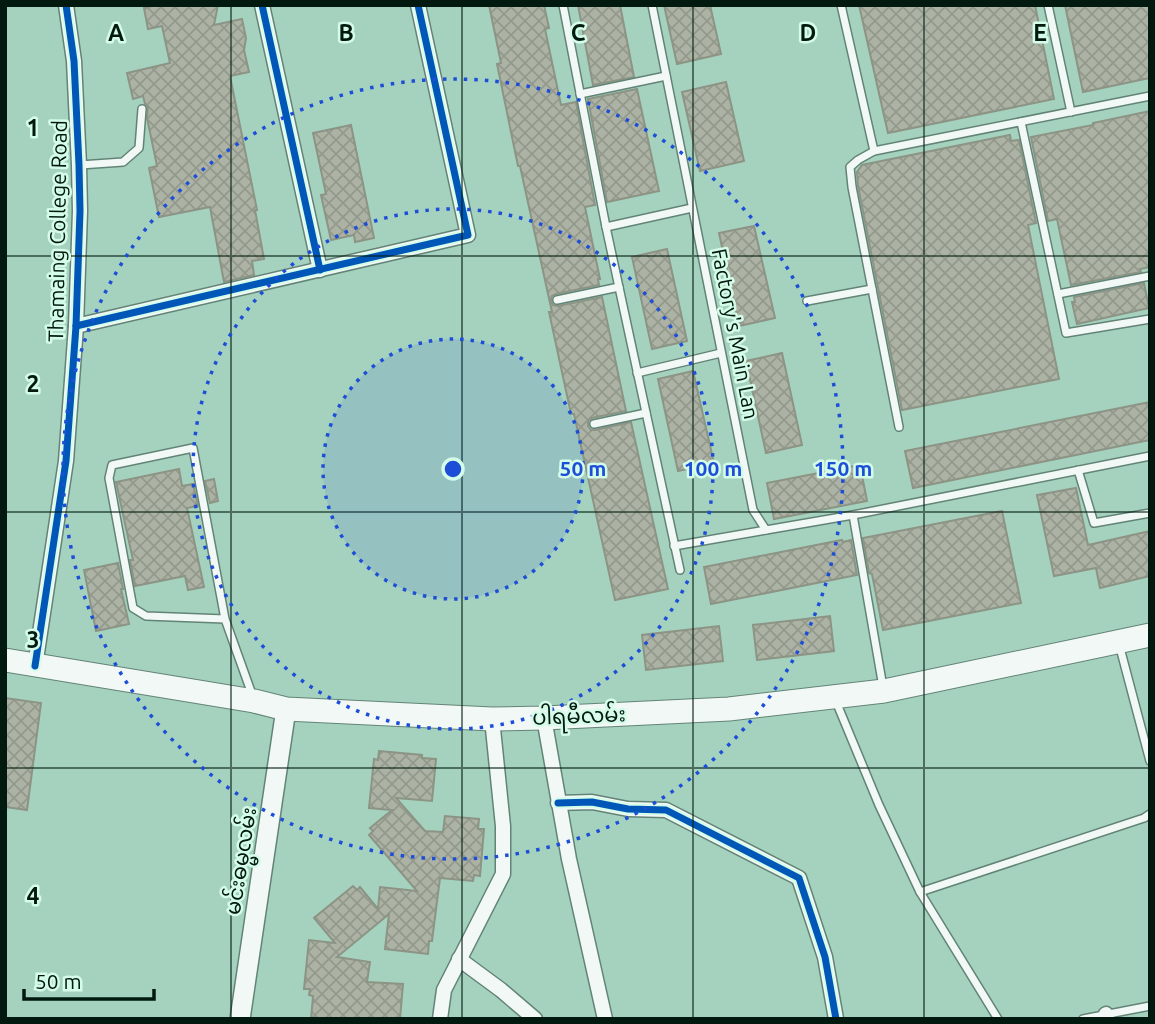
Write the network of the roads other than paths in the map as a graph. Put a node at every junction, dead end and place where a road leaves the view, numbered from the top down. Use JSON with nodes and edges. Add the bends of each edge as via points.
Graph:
{"nodes":[{"id":1,"x":66,"y":5,"type":"edge"},
{"id":2,"x":262,"y":5,"type":"edge"},
{"id":3,"x":418,"y":5,"type":"edge"},
{"id":4,"x":563,"y":5,"type":"edge"},
{"id":5,"x":652,"y":5,"type":"edge"},
{"id":6,"x":841,"y":5,"type":"edge"},
{"id":7,"x":1048,"y":5,"type":"edge"},
{"id":8,"x":666,"y":76,"type":"junction"},
{"id":9,"x":580,"y":94,"type":"junction"},
{"id":10,"x":1150,"y":96,"type":"edge"},
{"id":11,"x":142,"y":109,"type":"dead end"},
{"id":12,"x":1071,"y":112,"type":"junction"},
{"id":13,"x":1021,"y":122,"type":"junction"},
{"id":14,"x":874,"y":151,"type":"junction"},
{"id":15,"x":79,"y":165,"type":"junction"},
{"id":16,"x":692,"y":208,"type":"junction"},
{"id":17,"x":606,"y":227,"type":"junction"},
{"id":18,"x":320,"y":270,"type":"junction"},
{"id":19,"x":1150,"y":276,"type":"edge"},
{"id":20,"x":619,"y":287,"type":"junction"},
{"id":21,"x":872,"y":289,"type":"junction"},
{"id":22,"x":1058,"y":294,"type":"junction"},
{"id":23,"x":557,"y":300,"type":"dead end"},
{"id":24,"x":807,"y":301,"type":"dead end"},
{"id":25,"x":1150,"y":318,"type":"edge"},
{"id":26,"x":76,"y":326,"type":"junction"},
{"id":27,"x":721,"y":353,"type":"junction"},
{"id":28,"x":637,"y":373,"type":"junction"},
{"id":29,"x":646,"y":413,"type":"junction"},
{"id":30,"x":594,"y":424,"type":"dead end"},
{"id":31,"x":899,"y":427,"type":"dead end"},
{"id":32,"x":1149,"y":459,"type":"edge"},
{"id":33,"x":1078,"y":470,"type":"junction"},
{"id":34,"x":1150,"y":513,"type":"edge"},
{"id":35,"x":853,"y":515,"type":"junction"},
{"id":36,"x":766,"y":530,"type":"junction"},
{"id":37,"x":674,"y":546,"type":"junction"},
{"id":38,"x":680,"y":570,"type":"dead end"},
{"id":39,"x":225,"y":619,"type":"junction"},
{"id":40,"x":1150,"y":635,"type":"edge"},
{"id":41,"x":1118,"y":641,"type":"junction"},
{"id":42,"x":5,"y":660,"type":"edge"},
{"id":43,"x":35,"y":666,"type":"junction"},
{"id":44,"x":884,"y":691,"type":"junction"},
{"id":45,"x":834,"y":697,"type":"junction"},
{"id":46,"x":254,"y":701,"type":"junction"},
{"id":47,"x":286,"y":709,"type":"junction"},
{"id":48,"x":544,"y":718,"type":"junction"},
{"id":49,"x":492,"y":719,"type":"junction"},
{"id":50,"x":1150,"y":761,"type":"edge"},
{"id":51,"x":558,"y":803,"type":"junction"},
{"id":52,"x":1150,"y":814,"type":"edge"},
{"id":53,"x":920,"y":892,"type":"junction"},
{"id":54,"x":460,"y":959,"type":"junction"},
{"id":55,"x":1150,"y":1006,"type":"edge"},
{"id":56,"x":1106,"y":1016,"type":"edge"},
{"id":57,"x":996,"y":1018,"type":"edge"},
{"id":58,"x":240,"y":1019,"type":"edge"},
{"id":59,"x":440,"y":1019,"type":"edge"},
{"id":60,"x":535,"y":1019,"type":"edge"},
{"id":61,"x":605,"y":1019,"type":"edge"},
{"id":62,"x":836,"y":1019,"type":"edge"},
{"id":63,"x":1083,"y":1019,"type":"edge"}],
"edges":[{"from":1,"to":15,"type":"street","name":"Thamaing College Road"},
{"from":2,"to":18,"type":"street"},
{"from":3,"to":18,"type":"street","via":[[468,235]]},
{"from":4,"to":9,"type":"lane"},
{"from":5,"to":8,"type":"lane","name":"Factory's Main Lan"},
{"from":6,"to":14,"type":"lane"},
{"from":7,"to":12,"type":"lane"},
{"from":8,"to":9,"type":"lane"},
{"from":8,"to":16,"type":"lane","name":"Factory's Main Lan"},
{"from":9,"to":17,"type":"lane"},
{"from":10,"to":12,"type":"lane"},
{"from":11,"to":15,"type":"lane","via":[[139,148],[123,162]]},
{"from":12,"to":13,"type":"lane"},
{"from":13,"to":14,"type":"lane"},
{"from":13,"to":22,"type":"lane"},
{"from":14,"to":21,"type":"lane","via":[[850,167]]},
{"from":15,"to":26,"type":"street","name":"Thamaing College Road"},
{"from":16,"to":17,"type":"lane"},
{"from":16,"to":27,"type":"lane","name":"Factory's Main Lan"},
{"from":17,"to":20,"type":"lane"},
{"from":18,"to":26,"type":"street"},
{"from":19,"to":22,"type":"lane"},
{"from":20,"to":23,"type":"lane"},
{"from":20,"to":28,"type":"lane"},
{"from":21,"to":24,"type":"lane"},
{"from":21,"to":31,"type":"lane"},
{"from":22,"to":25,"type":"lane","via":[[1066,333]]},
{"from":26,"to":43,"type":"street","name":"Thamaing College Road","via":[[66,461]]},
{"from":27,"to":28,"type":"lane"},
{"from":27,"to":36,"type":"lane","name":"Factory's Main Lan","via":[[753,510]]},
{"from":28,"to":29,"type":"lane"},
{"from":29,"to":30,"type":"lane"},
{"from":29,"to":37,"type":"lane"},
{"from":32,"to":33,"type":"lane"},
{"from":33,"to":34,"type":"lane","via":[[1094,523]]},
{"from":33,"to":35,"type":"lane"},
{"from":35,"to":36,"type":"lane"},
{"from":35,"to":44,"type":"lane"},
{"from":36,"to":37,"type":"lane"},
{"from":37,"to":38,"type":"lane"},
{"from":39,"to":39,"type":"lane","via":[[193,448],[112,465],[109,478],[133,608],[146,616]]},
{"from":39,"to":46,"type":"lane"},
{"from":40,"to":41,"type":"main road","name":"ပါရမီလမ်း"},
{"from":41,"to":44,"type":"main road","name":"ပါရမီလမ်း"},
{"from":41,"to":50,"type":"lane"},
{"from":42,"to":43,"type":"main road","name":"ပါရမီလမ်း"},
{"from":43,"to":46,"type":"main road","name":"ပါရမီလမ်း"},
{"from":44,"to":45,"type":"main road","name":"ပါရမီလမ်း"},
{"from":45,"to":48,"type":"main road","name":"ပါရမီလမ်း","via":[[729,709]]},
{"from":45,"to":53,"type":"lane"},
{"from":46,"to":47,"type":"main road","name":"ပါရမီလမ်း"},
{"from":47,"to":49,"type":"main road","name":"ပါရမီလမ်း"},
{"from":47,"to":58,"type":"main road","name":"မင်းဓမ္မလမ်း"},
{"from":48,"to":49,"type":"main road","name":"ပါရမီလမ်း"},
{"from":48,"to":51,"type":"street"},
{"from":49,"to":54,"type":"street","via":[[503,874]]},
{"from":51,"to":61,"type":"street"},
{"from":51,"to":62,"type":"street","via":[[666,810],[799,878],[825,957]]},
{"from":52,"to":53,"type":"lane"},
{"from":53,"to":57,"type":"lane"},
{"from":54,"to":59,"type":"street","via":[[444,990]]},
{"from":54,"to":60,"type":"street"},
{"from":55,"to":56,"type":"lane"},
{"from":56,"to":63,"type":"lane"}]}
